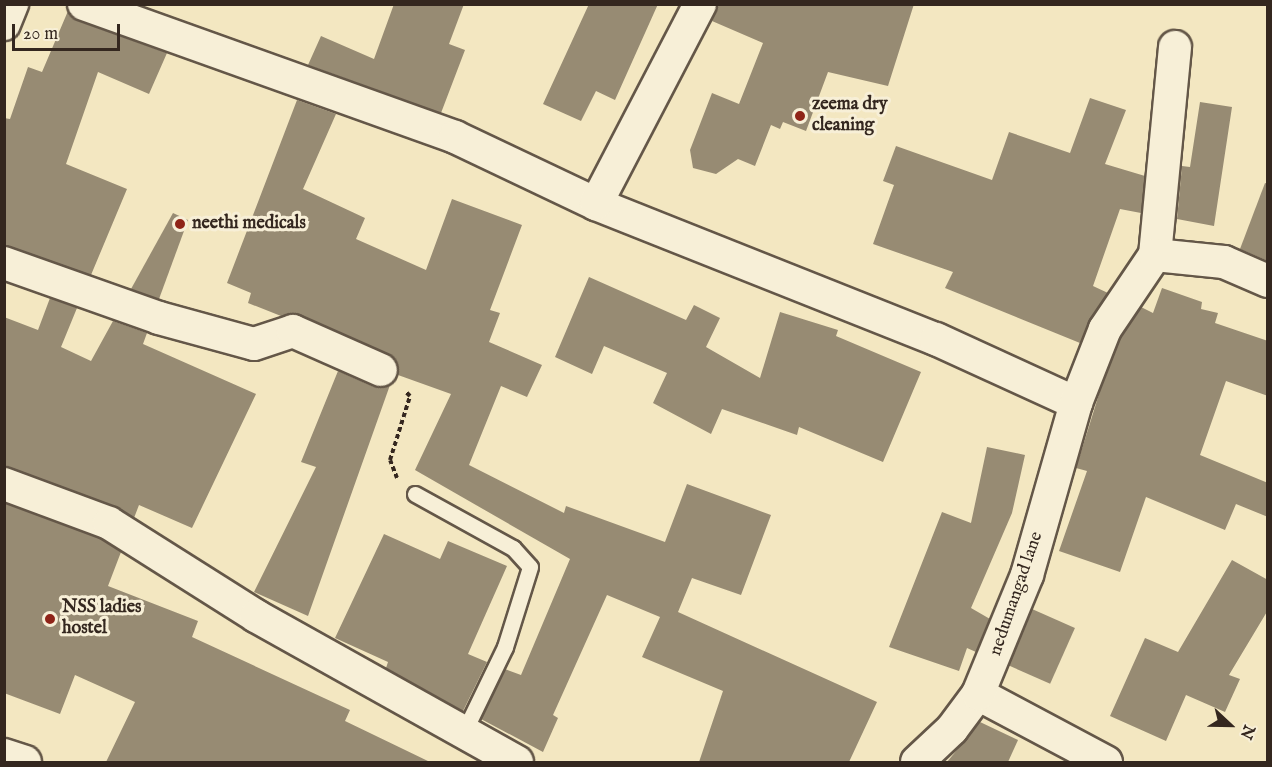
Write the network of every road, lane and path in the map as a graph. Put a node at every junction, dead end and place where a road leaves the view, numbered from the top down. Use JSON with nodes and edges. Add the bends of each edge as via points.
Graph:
{"nodes":[{"id":1,"x":12,"y":4,"type":"edge"},
{"id":2,"x":84,"y":4,"type":"edge"},
{"id":3,"x":700,"y":4,"type":"edge"},
{"id":4,"x":4,"y":24,"type":"edge"},
{"id":5,"x":1175,"y":47,"type":"dead end"},
{"id":6,"x":596,"y":204,"type":"junction"},
{"id":7,"x":1155,"y":255,"type":"junction"},
{"id":8,"x":4,"y":263,"type":"edge"},
{"id":9,"x":1268,"y":281,"type":"edge"},
{"id":10,"x":381,"y":370,"type":"joint"},
{"id":11,"x":1076,"y":403,"type":"junction"},
{"id":12,"x":4,"y":484,"type":"edge"},
{"id":13,"x":415,"y":494,"type":"joint"},
{"id":14,"x":978,"y":694,"type":"junction"},
{"id":15,"x":464,"y":732,"type":"junction"},
{"id":16,"x":4,"y":755,"type":"edge"},
{"id":17,"x":25,"y":762,"type":"edge"},
{"id":18,"x":517,"y":762,"type":"edge"},
{"id":19,"x":917,"y":762,"type":"edge"},
{"id":20,"x":1106,"y":762,"type":"edge"}],
"edges":[{"from":1,"to":4,"type":"street"},
{"from":2,"to":6,"type":"street","via":[[455,137]]},
{"from":3,"to":6,"type":"street"},
{"from":5,"to":7,"type":"street"},
{"from":6,"to":11,"type":"street","via":[[936,339]]},
{"from":7,"to":9,"type":"street","via":[[1224,262]]},
{"from":7,"to":11,"type":"street","name":"nedumangad lane","via":[[1105,329]]},
{"from":8,"to":10,"type":"street","via":[[159,318],[255,344],[293,331]]},
{"from":10,"to":13,"type":"path","via":[[410,396],[390,460],[397,479]]},
{"from":11,"to":14,"type":"street","name":"nedumangad lane","via":[[1027,576]]},
{"from":12,"to":15,"type":"street","via":[[109,523],[256,616]]},
{"from":13,"to":15,"type":"lane","via":[[513,548],[530,567],[505,647]]},
{"from":14,"to":19,"type":"street","name":"nedumangad lane"},
{"from":14,"to":20,"type":"street"},
{"from":15,"to":18,"type":"street"},
{"from":16,"to":17,"type":"street"}]}
